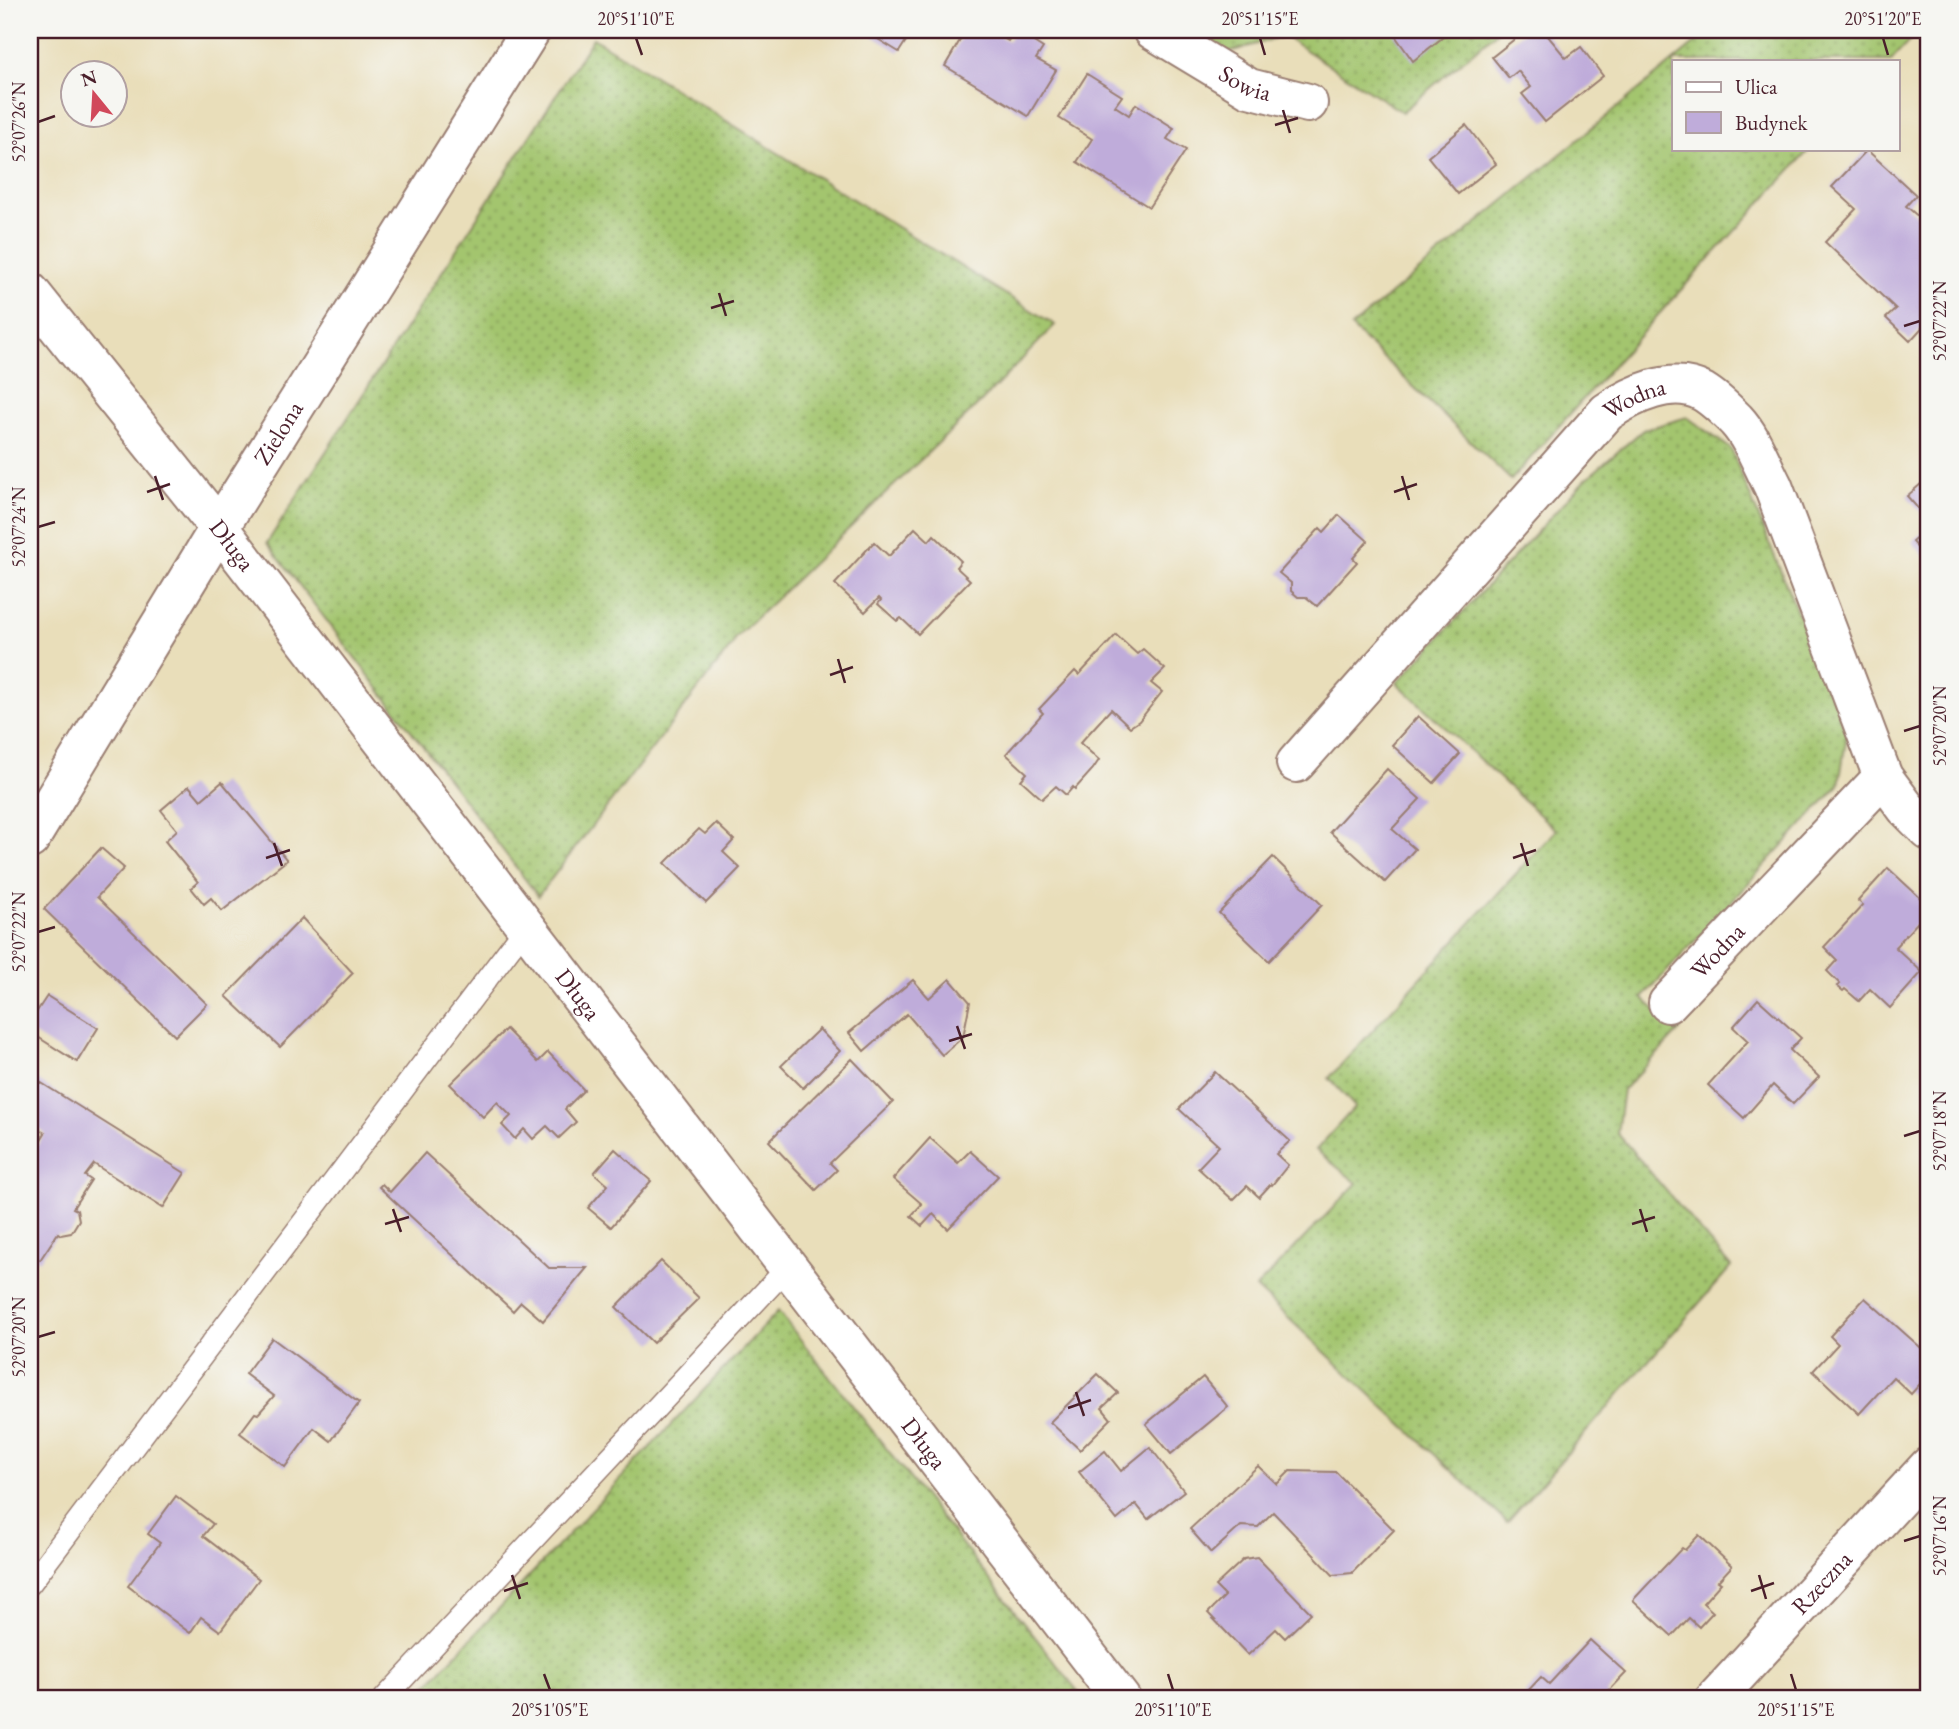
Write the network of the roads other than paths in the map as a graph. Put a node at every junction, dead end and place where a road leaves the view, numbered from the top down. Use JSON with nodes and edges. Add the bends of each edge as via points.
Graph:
{"nodes":[{"id":1,"x":531,"y":30,"type":"edge"},
{"id":2,"x":1153,"y":30,"type":"edge"},
{"id":3,"x":1308,"y":103,"type":"dead end"},
{"id":4,"x":30,"y":292,"type":"edge"},
{"id":5,"x":219,"y":528,"type":"junction"},
{"id":6,"x":1296,"y":763,"type":"dead end"},
{"id":7,"x":1883,"y":778,"type":"junction"},
{"id":8,"x":1929,"y":831,"type":"edge"},
{"id":9,"x":30,"y":839,"type":"edge"},
{"id":10,"x":526,"y":927,"type":"junction"},
{"id":11,"x":1668,"y":1003,"type":"dead end"},
{"id":12,"x":788,"y":1267,"type":"junction"},
{"id":13,"x":1929,"y":1465,"type":"edge"},
{"id":14,"x":30,"y":1584,"type":"edge"},
{"id":15,"x":384,"y":1699,"type":"edge"},
{"id":16,"x":1122,"y":1699,"type":"edge"},
{"id":17,"x":1715,"y":1699,"type":"edge"}],
"edges":[{"from":1,"to":5,"type":"street","name":"Zielona"},
{"from":2,"to":3,"type":"street","name":"Sowia","via":[[1249,88]]},
{"from":4,"to":5,"type":"street","name":"Długa"},
{"from":5,"to":9,"type":"street","name":"Zielona"},
{"from":5,"to":10,"type":"street","name":"Długa"},
{"from":6,"to":7,"type":"street","name":"Wodna","via":[[1607,412],[1627,398],[1662,387],[1688,387],[1703,392],[1737,421],[1773,486]]},
{"from":7,"to":8,"type":"street","name":"Wodna"},
{"from":7,"to":11,"type":"street","name":"Wodna"},
{"from":10,"to":12,"type":"street","name":"Długa"},
{"from":10,"to":14,"type":"lane"},
{"from":12,"to":15,"type":"lane"},
{"from":12,"to":16,"type":"street","name":"Długa"},
{"from":13,"to":17,"type":"street","name":"Rzeczna"}]}
